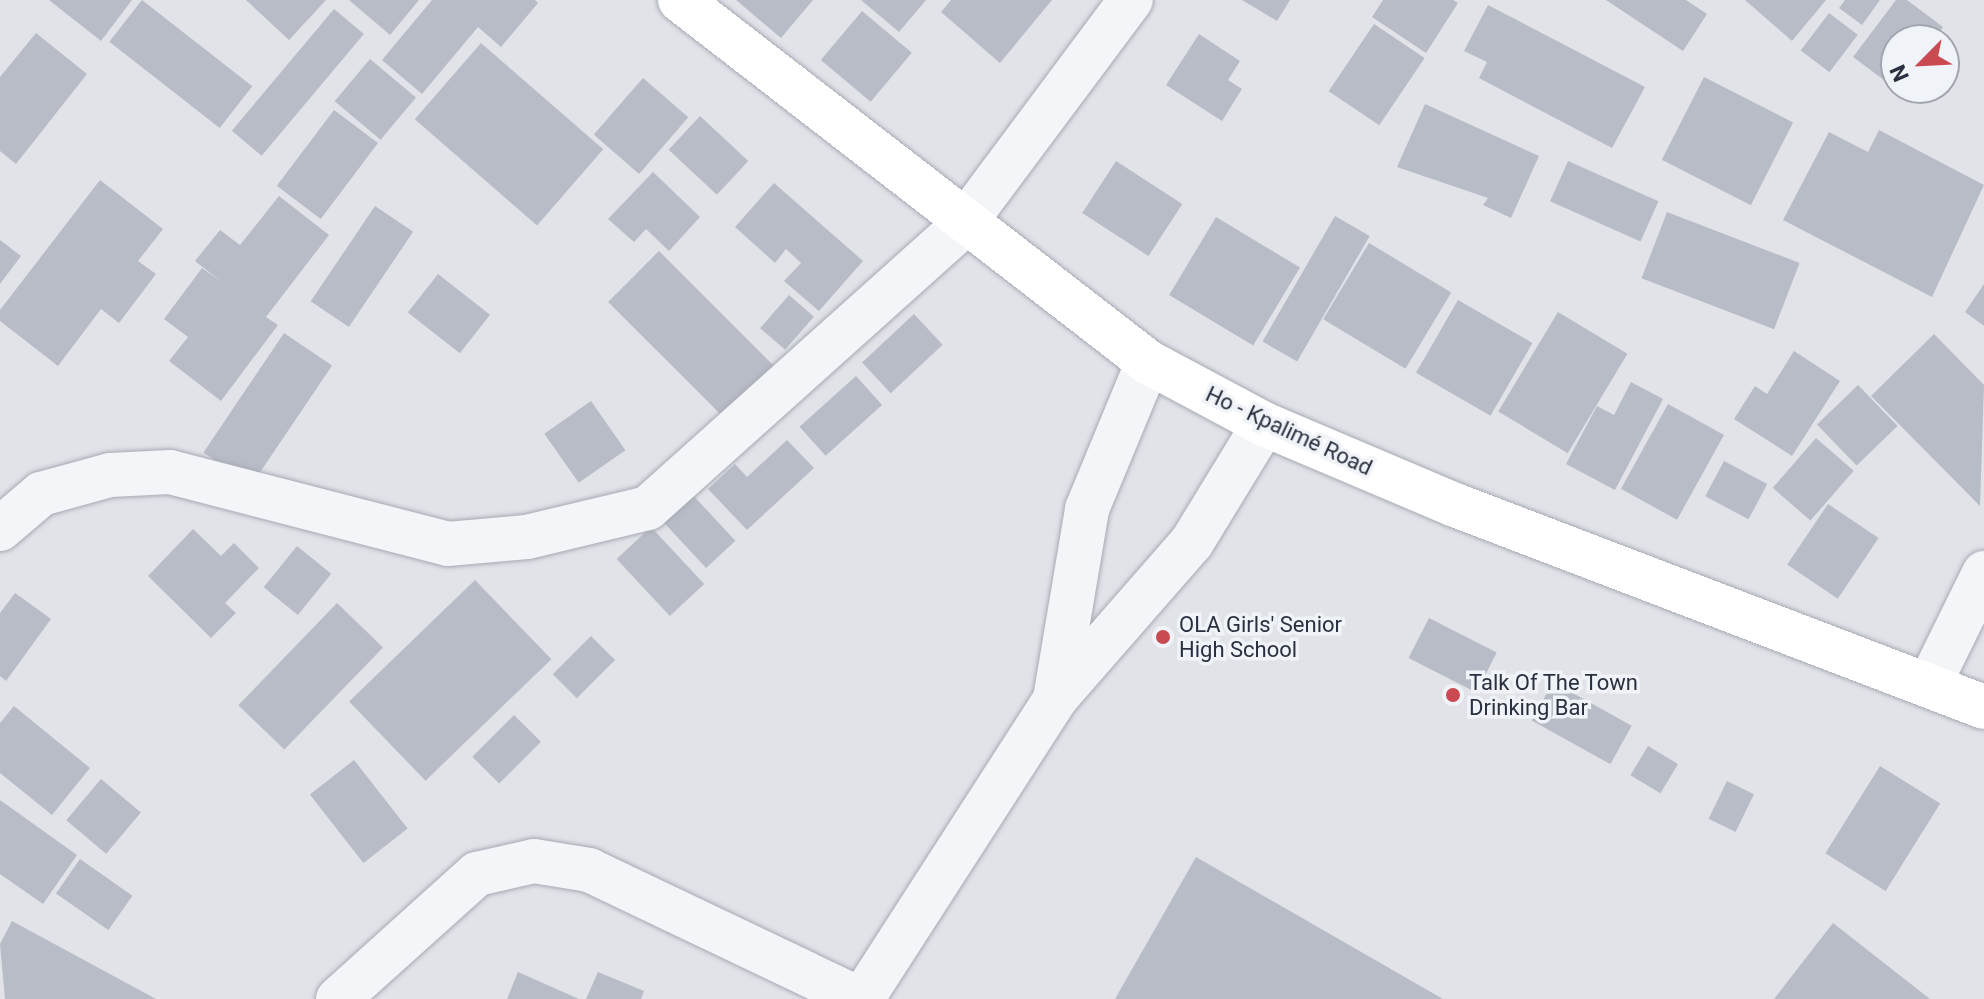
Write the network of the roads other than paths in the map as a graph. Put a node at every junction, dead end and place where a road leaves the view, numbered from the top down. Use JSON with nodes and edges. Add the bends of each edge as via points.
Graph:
{"nodes":[{"id":1,"x":680,"y":0,"type":"edge"},
{"id":2,"x":1131,"y":0,"type":"edge"},
{"id":3,"x":963,"y":225,"type":"junction"},
{"id":4,"x":1148,"y":362,"type":"junction"},
{"id":5,"x":1264,"y":424,"type":"junction"},
{"id":6,"x":0,"y":529,"type":"edge"},
{"id":7,"x":1984,"y":573,"type":"edge"},
{"id":8,"x":1929,"y":685,"type":"junction"},
{"id":9,"x":1055,"y":699,"type":"junction"},
{"id":10,"x":1984,"y":707,"type":"edge"},
{"id":11,"x":338,"y":999,"type":"edge"},
{"id":12,"x":861,"y":999,"type":"edge"}],
"edges":[{"from":1,"to":3,"type":"main road","name":"Ho - Kpalimé Road"},
{"from":2,"to":3,"type":"street"},
{"from":3,"to":4,"type":"main road","name":"Ho - Kpalimé Road"},
{"from":3,"to":6,"type":"street","via":[[648,508],[527,537],[448,544],[170,472],[110,475],[41,494]]},
{"from":4,"to":5,"type":"main road","name":"Ho - Kpalimé Road"},
{"from":4,"to":9,"type":"street","via":[[1087,509]]},
{"from":5,"to":8,"type":"main road","name":"Ho - Kpalimé Road","via":[[1455,505]]},
{"from":5,"to":9,"type":"street","via":[[1192,542]]},
{"from":7,"to":8,"type":"street"},
{"from":8,"to":10,"type":"main road","name":"Ho - Kpalimé Road"},
{"from":9,"to":12,"type":"street"},
{"from":11,"to":12,"type":"street","via":[[477,874],[534,861],[589,870]]}]}
